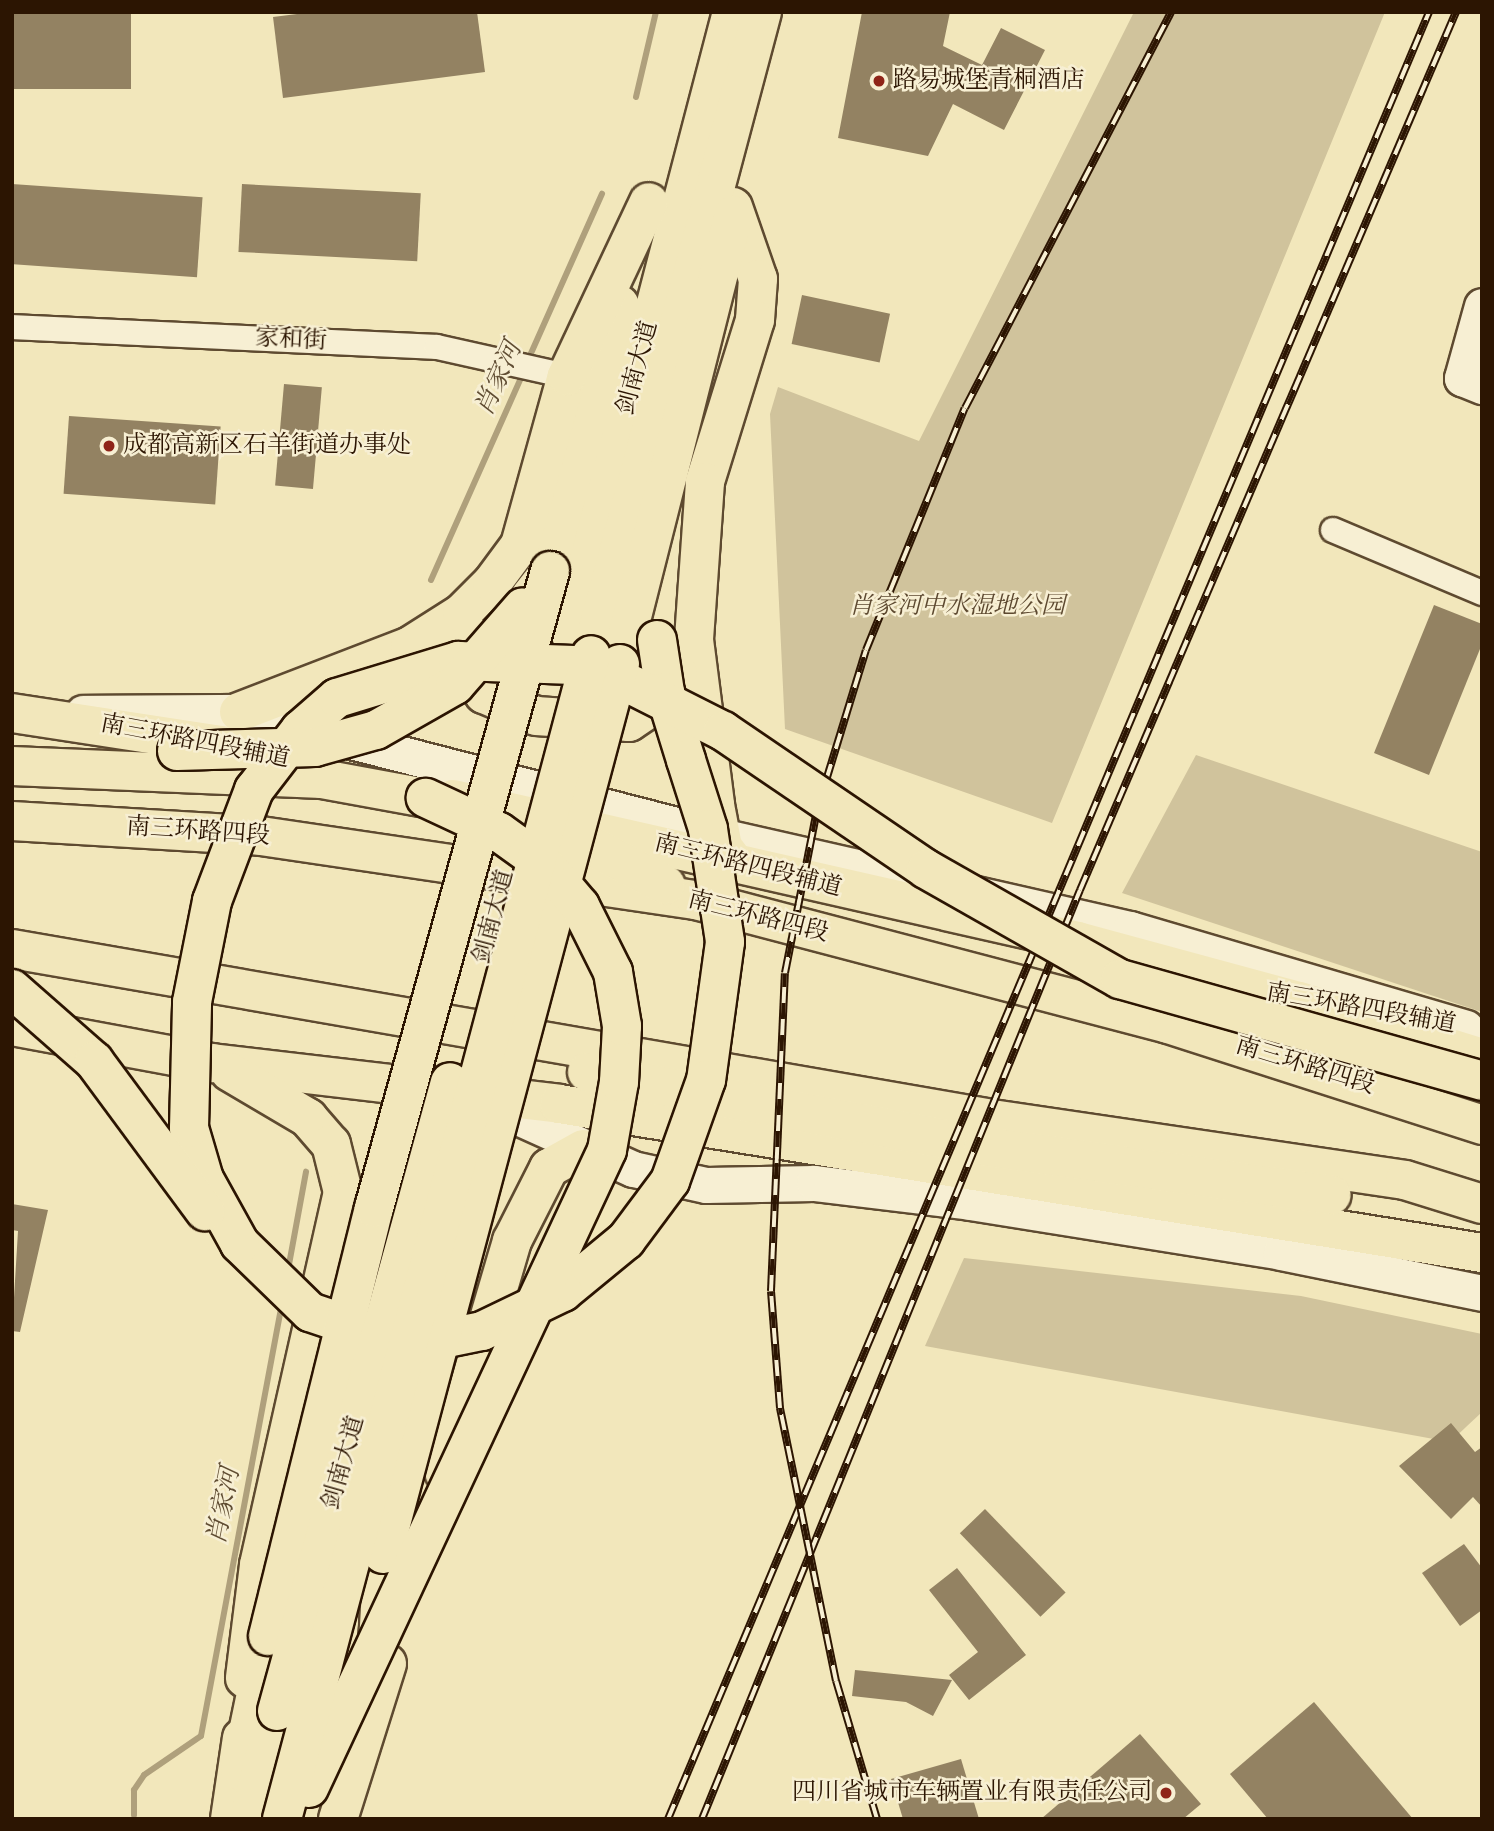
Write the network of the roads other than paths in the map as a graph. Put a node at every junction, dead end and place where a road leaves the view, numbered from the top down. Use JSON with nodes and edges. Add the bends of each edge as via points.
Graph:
{"nodes":[{"id":1,"x":762,"y":12,"type":"edge"},
{"id":2,"x":777,"y":12,"type":"edge"},
{"id":3,"x":734,"y":28,"type":"edge"},
{"id":4,"x":711,"y":146,"type":"junction"},
{"id":5,"x":649,"y":202,"type":"junction"},
{"id":6,"x":733,"y":207,"type":"junction"},
{"id":7,"x":1482,"y":306,"type":"edge"},
{"id":8,"x":12,"y":327,"type":"edge"},
{"id":9,"x":553,"y":373,"type":"junction"},
{"id":10,"x":1472,"y":382,"type":"edge"},
{"id":11,"x":665,"y":499,"type":"junction"},
{"id":12,"x":1333,"y":530,"type":"dead end"},
{"id":13,"x":520,"y":545,"type":"junction"},
{"id":14,"x":550,"y":571,"type":"junction"},
{"id":15,"x":1482,"y":593,"type":"edge"},
{"id":16,"x":695,"y":608,"type":"junction"},
{"id":17,"x":592,"y":656,"type":"junction"},
{"id":18,"x":239,"y":712,"type":"junction"},
{"id":19,"x":27,"y":714,"type":"edge"},
{"id":20,"x":12,"y":746,"type":"edge"},
{"id":21,"x":12,"y":766,"type":"edge"},
{"id":22,"x":533,"y":816,"type":"junction"},
{"id":23,"x":12,"y":821,"type":"edge"},
{"id":24,"x":726,"y":845,"type":"junction"},
{"id":25,"x":696,"y":900,"type":"junction"},
{"id":26,"x":12,"y":949,"type":"edge"},
{"id":27,"x":12,"y":989,"type":"edge"},
{"id":28,"x":284,"y":994,"type":"junction"},
{"id":29,"x":12,"y":1026,"type":"edge"},
{"id":30,"x":1477,"y":1039,"type":"edge"},
{"id":31,"x":212,"y":1063,"type":"junction"},
{"id":32,"x":1482,"y":1081,"type":"edge"},
{"id":33,"x":459,"y":1090,"type":"junction"},
{"id":34,"x":1482,"y":1125,"type":"edge"},
{"id":35,"x":583,"y":1149,"type":"junction"},
{"id":36,"x":343,"y":1192,"type":"junction"},
{"id":37,"x":1482,"y":1204,"type":"edge"},
{"id":38,"x":1482,"y":1214,"type":"edge"},
{"id":39,"x":1358,"y":1230,"type":"junction"},
{"id":40,"x":512,"y":1241,"type":"junction"},
{"id":41,"x":1482,"y":1253,"type":"edge"},
{"id":42,"x":1482,"y":1264,"type":"edge"},
{"id":43,"x":259,"y":1269,"type":"junction"},
{"id":44,"x":1482,"y":1293,"type":"edge"},
{"id":45,"x":375,"y":1697,"type":"junction"},
{"id":46,"x":240,"y":1771,"type":"junction"},
{"id":47,"x":229,"y":1819,"type":"edge"},
{"id":48,"x":248,"y":1819,"type":"edge"},
{"id":49,"x":282,"y":1819,"type":"edge"},
{"id":50,"x":295,"y":1819,"type":"edge"},
{"id":51,"x":338,"y":1819,"type":"edge"}],
"edges":[{"from":1,"to":3,"type":"main road","name":"剑南大道"},
{"from":2,"to":3,"type":"main road"},
{"from":3,"to":4,"type":"main road","name":"剑南大道"},
{"from":4,"to":5,"type":"main road","via":[[670,163]]},
{"from":4,"to":6,"type":"main road"},
{"from":4,"to":17,"type":"main road","name":"剑南大道"},
{"from":5,"to":9,"type":"main road"},
{"from":5,"to":14,"type":"main road"},
{"from":6,"to":11,"type":"main road","via":[[724,269]]},
{"from":6,"to":16,"type":"main road","via":[[758,279],[755,320],[705,482]]},
{"from":7,"to":10,"type":"main road"},
{"from":8,"to":9,"type":"street","name":"家和街","via":[[471,351]]},
{"from":9,"to":13,"type":"main road"},
{"from":11,"to":17,"type":"main road"},
{"from":11,"to":43,"type":"main road","bridge":true,"via":[[657,639],[665,692],[708,829],[725,942],[706,1080],[670,1181],[626,1240],[564,1292],[458,1336],[433,1341],[365,1334],[310,1311]]},
{"from":12,"to":15,"type":"street"},
{"from":13,"to":16,"type":"main road","via":[[468,664],[484,694],[505,708],[589,724],[629,722],[672,689]]},
{"from":13,"to":18,"type":"main road","via":[[462,613],[410,646]]},
{"from":14,"to":20,"type":"main road","bridge":true,"via":[[484,658],[431,703],[376,730],[315,747],[197,752]]},
{"from":14,"to":46,"type":"main road","bridge":true,"via":[[374,1208],[268,1636]]},
{"from":16,"to":24,"type":"main road","via":[[715,805],[723,847]]},
{"from":17,"to":45,"type":"main road","bridge":true,"via":[[383,1554]]},
{"from":17,"to":48,"type":"main road","name":"剑南大道","bridge":true},
{"from":17,"to":49,"type":"main road","name":"剑南大道","bridge":true},
{"from":18,"to":19,"type":"main road"},
{"from":18,"to":24,"type":"main road"},
{"from":19,"to":22,"type":"main road","name":"南三环路四段辅道","via":[[165,732]]},
{"from":21,"to":50,"type":"main road","bridge":true,"via":[[322,779],[426,798],[499,832],[545,865],[579,906],[613,972],[622,1026],[607,1150]]},
{"from":22,"to":24,"type":"main road","name":"南三环路四段辅道"},
{"from":22,"to":25,"type":"main road"},
{"from":23,"to":25,"type":"main road","name":"南三环路四段","via":[[261,836]]},
{"from":24,"to":30,"type":"main road","name":"南三环路四段辅道","via":[[1299,1001]]},
{"from":24,"to":30,"type":"main road","via":[[1130,929]]},
{"from":25,"to":34,"type":"main road","name":"南三环路四段","via":[[1168,1024]]},
{"from":26,"to":28,"type":"main road"},
{"from":27,"to":43,"type":"main road","bridge":true,"via":[[94,1061],[216,1226]]},
{"from":28,"to":37,"type":"main road","via":[[992,1119],[1405,1180]]},
{"from":28,"to":38,"type":"main road","via":[[472,1049],[830,1120]]},
{"from":29,"to":31,"type":"main road"},
{"from":31,"to":33,"type":"main road"},
{"from":31,"to":36,"type":"main road","via":[[307,1118],[331,1144]]},
{"from":32,"to":43,"type":"main road","bridge":true,"via":[[1120,979],[988,908],[723,731],[632,685],[575,665],[458,661],[337,698],[300,730],[254,790],[212,901],[192,1002],[189,1128],[204,1179]]},
{"from":33,"to":35,"type":"main road"},
{"from":33,"to":39,"type":"main road"},
{"from":35,"to":40,"type":"main road","via":[[549,1168]]},
{"from":35,"to":44,"type":"main road","via":[[633,1169],[706,1185],[814,1183],[970,1202],[1281,1252]]},
{"from":36,"to":40,"type":"main road","via":[[410,1164],[434,1166],[467,1184]]},
{"from":36,"to":46,"type":"main road","via":[[259,1565]]},
{"from":39,"to":41,"type":"main road"},
{"from":39,"to":42,"type":"main road"},
{"from":40,"to":45,"type":"main road"},
{"from":45,"to":51,"type":"main road"},
{"from":46,"to":47,"type":"main road"}]}
